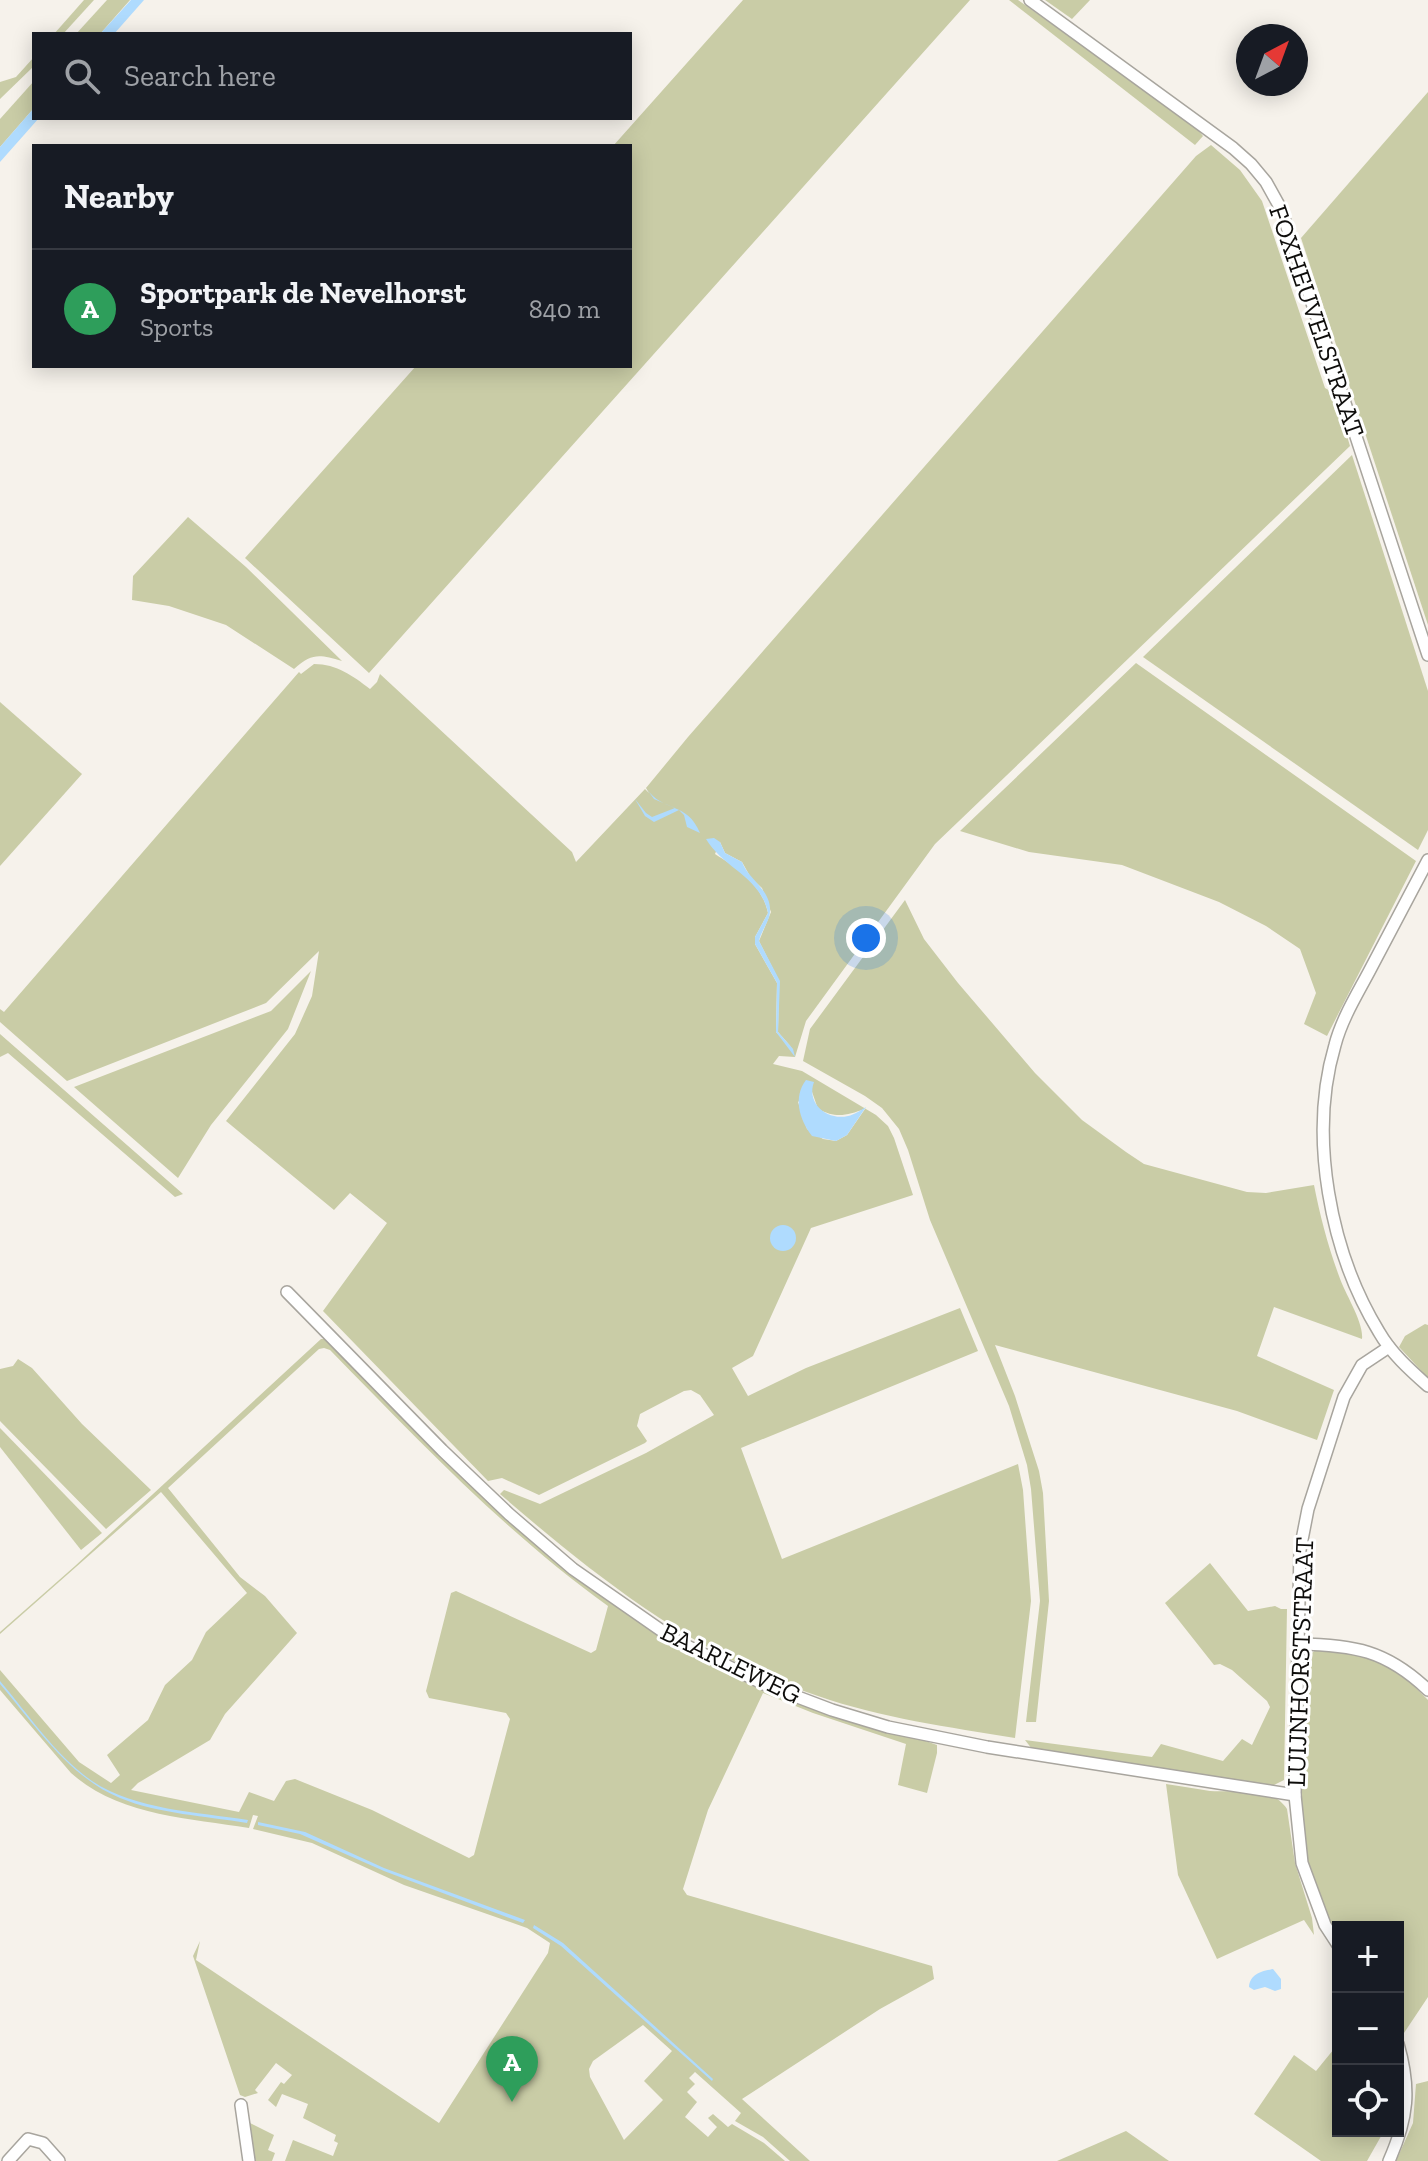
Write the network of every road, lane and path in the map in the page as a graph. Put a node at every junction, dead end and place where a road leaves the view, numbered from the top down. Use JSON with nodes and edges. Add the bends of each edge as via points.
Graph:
{"nodes":[{"id":1,"x":1030,"y":0,"type":"edge"},
{"id":2,"x":1428,"y":655,"type":"edge"},
{"id":3,"x":1428,"y":860,"type":"edge"},
{"id":4,"x":287,"y":1292,"type":"dead end"},
{"id":5,"x":1389,"y":1347,"type":"junction"},
{"id":6,"x":1428,"y":1386,"type":"edge"},
{"id":7,"x":1298,"y":1644,"type":"junction"},
{"id":8,"x":1428,"y":1690,"type":"edge"},
{"id":9,"x":1295,"y":1795,"type":"junction"},
{"id":10,"x":1332,"y":1936,"type":"edge"},
{"id":11,"x":1404,"y":2064,"type":"edge"},
{"id":12,"x":241,"y":2105,"type":"dead end"},
{"id":13,"x":8,"y":2161,"type":"edge"},
{"id":14,"x":59,"y":2161,"type":"edge"},
{"id":15,"x":249,"y":2161,"type":"edge"},
{"id":16,"x":1389,"y":2161,"type":"edge"}],
"edges":[{"from":1,"to":2,"type":"street","name":"FOXHEUVELSTRAAT","via":[[1213,133],[1266,182],[1281,209]]},
{"from":3,"to":5,"type":"street","via":[[1335,1043],[1323,1122],[1341,1251]]},
{"from":4,"to":9,"type":"street","name":"BAARLEWEG","via":[[509,1514],[573,1569],[675,1640],[766,1685],[888,1727]]},
{"from":5,"to":6,"type":"street"},
{"from":5,"to":7,"type":"street","name":"LUIJNHORSTSTRAAT","via":[[1352,1378],[1308,1509],[1300,1550]]},
{"from":7,"to":8,"type":"street","via":[[1373,1652],[1398,1664]]},
{"from":7,"to":9,"type":"street","name":"LUIJNHORSTSTRAAT"},
{"from":9,"to":10,"type":"street","name":"LUIJNHORSTSTRAAT","via":[[1302,1863]]},
{"from":11,"to":16,"type":"street","via":[[1403,2130]]},
{"from":12,"to":15,"type":"street"},
{"from":13,"to":14,"type":"street","via":[[28,2139],[43,2143]]}]}
